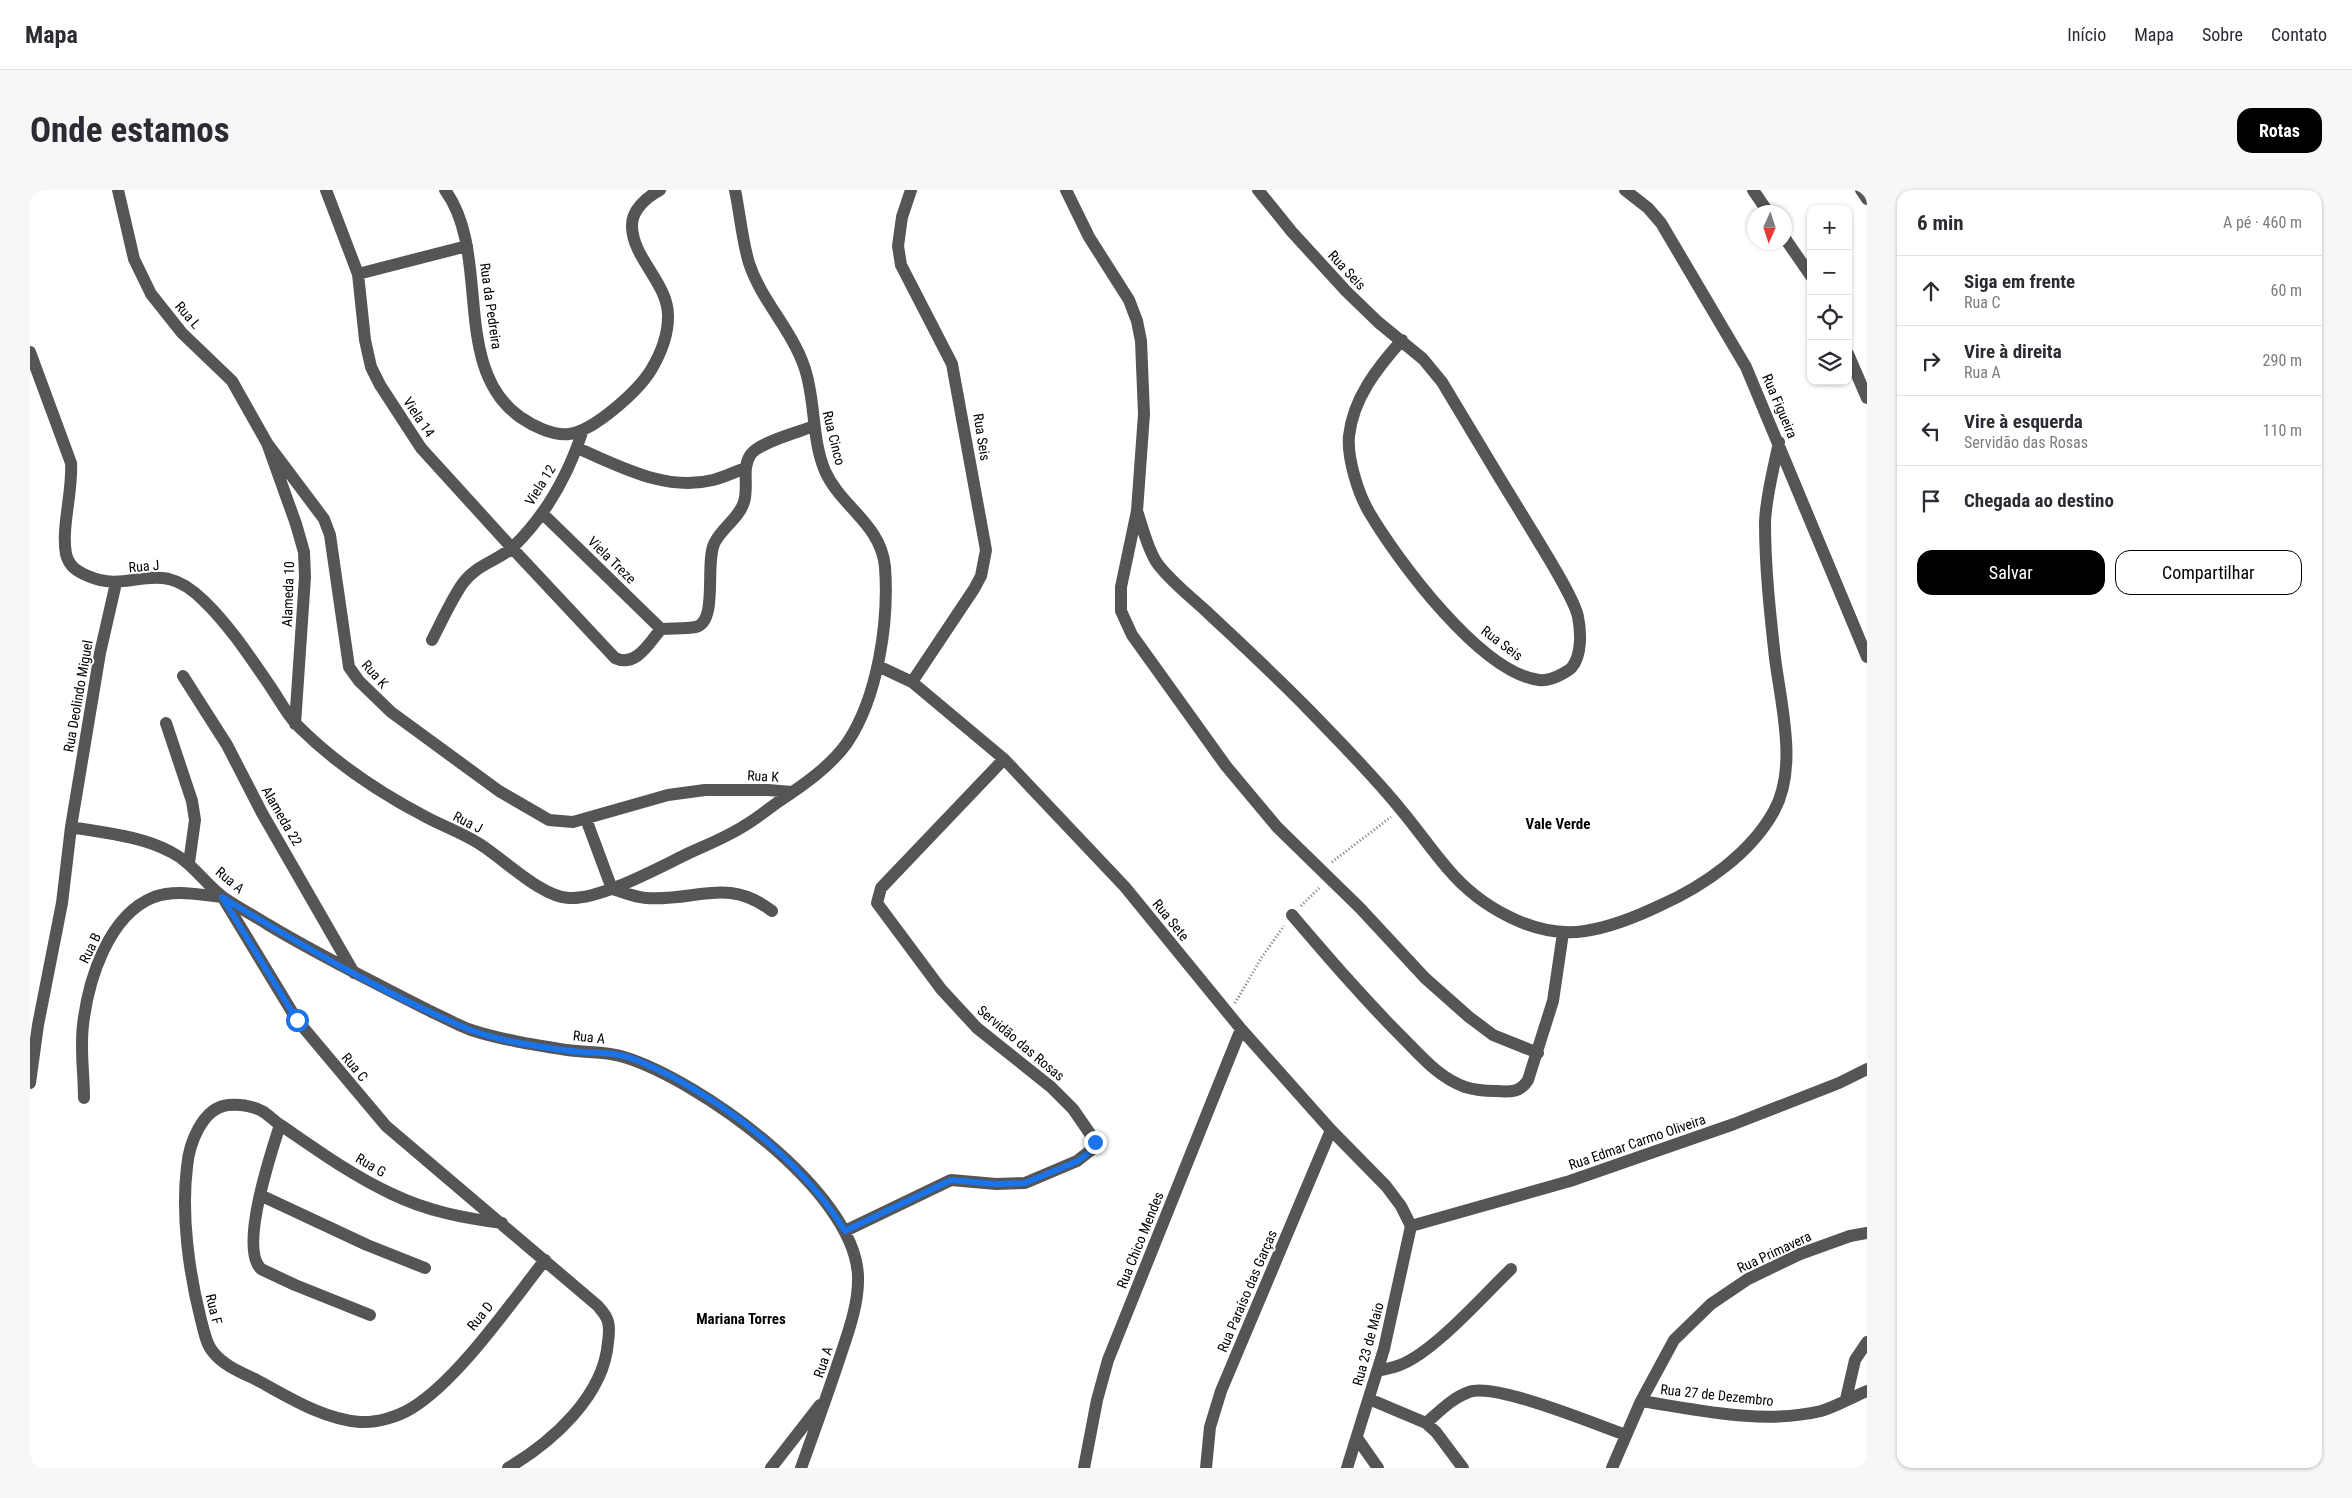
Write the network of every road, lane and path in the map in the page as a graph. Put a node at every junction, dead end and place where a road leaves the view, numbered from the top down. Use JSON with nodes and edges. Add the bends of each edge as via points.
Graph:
{"nodes":[{"id":1,"x":118,"y":190,"type":"edge"},
{"id":2,"x":326,"y":190,"type":"edge"},
{"id":3,"x":445,"y":190,"type":"edge"},
{"id":4,"x":660,"y":190,"type":"edge"},
{"id":5,"x":736,"y":190,"type":"edge"},
{"id":6,"x":911,"y":190,"type":"edge"},
{"id":7,"x":1066,"y":190,"type":"edge"},
{"id":8,"x":1258,"y":190,"type":"edge"},
{"id":9,"x":1625,"y":190,"type":"edge"},
{"id":10,"x":1753,"y":190,"type":"edge"},
{"id":11,"x":1860,"y":190,"type":"edge"},
{"id":12,"x":1867,"y":199,"type":"edge"},
{"id":13,"x":1763,"y":205,"type":"edge"},
{"id":14,"x":467,"y":246,"type":"junction"},
{"id":15,"x":1792,"y":249,"type":"edge"},
{"id":16,"x":1807,"y":270,"type":"edge"},
{"id":17,"x":358,"y":274,"type":"junction"},
{"id":18,"x":1402,"y":340,"type":"junction"},
{"id":19,"x":30,"y":352,"type":"edge"},
{"id":20,"x":1852,"y":363,"type":"edge"},
{"id":21,"x":1867,"y":398,"type":"edge"},
{"id":22,"x":814,"y":426,"type":"junction"},
{"id":23,"x":583,"y":430,"type":"junction"},
{"id":24,"x":1779,"y":442,"type":"junction"},
{"id":25,"x":267,"y":443,"type":"junction"},
{"id":26,"x":577,"y":448,"type":"junction"},
{"id":27,"x":745,"y":468,"type":"junction"},
{"id":28,"x":1137,"y":511,"type":"junction"},
{"id":29,"x":542,"y":513,"type":"junction"},
{"id":30,"x":512,"y":548,"type":"junction"},
{"id":31,"x":116,"y":584,"type":"junction"},
{"id":32,"x":661,"y":629,"type":"junction"},
{"id":33,"x":432,"y":640,"type":"dead end"},
{"id":34,"x":1867,"y":657,"type":"edge"},
{"id":35,"x":878,"y":666,"type":"junction"},
{"id":36,"x":183,"y":676,"type":"dead end"},
{"id":37,"x":912,"y":682,"type":"junction"},
{"id":38,"x":166,"y":723,"type":"dead end"},
{"id":39,"x":296,"y":724,"type":"junction"},
{"id":40,"x":847,"y":743,"type":"joint"},
{"id":41,"x":1004,"y":759,"type":"junction"},
{"id":42,"x":792,"y":792,"type":"junction"},
{"id":43,"x":1401,"y":809,"type":"junction"},
{"id":44,"x":586,"y":819,"type":"junction"},
{"id":45,"x":71,"y":827,"type":"junction"},
{"id":46,"x":189,"y":863,"type":"junction"},
{"id":47,"x":1326,"y":874,"type":"junction"},
{"id":48,"x":612,"y":889,"type":"junction"},
{"id":49,"x":222,"y":897,"type":"junction"},
{"id":50,"x":772,"y":911,"type":"dead end"},
{"id":51,"x":1292,"y":915,"type":"junction"},
{"id":52,"x":1563,"y":933,"type":"junction"},
{"id":53,"x":354,"y":973,"type":"junction"},
{"id":54,"x":1229,"y":1014,"type":"junction"},
{"id":55,"x":1241,"y":1029,"type":"junction"},
{"id":56,"x":1538,"y":1053,"type":"junction"},
{"id":57,"x":1867,"y":1069,"type":"edge"},
{"id":58,"x":30,"y":1083,"type":"edge"},
{"id":59,"x":84,"y":1098,"type":"dead end"},
{"id":60,"x":238,"y":1105,"type":"joint"},
{"id":61,"x":280,"y":1125,"type":"junction"},
{"id":62,"x":1331,"y":1130,"type":"junction"},
{"id":63,"x":260,"y":1195,"type":"junction"},
{"id":64,"x":502,"y":1223,"type":"junction"},
{"id":65,"x":1411,"y":1226,"type":"junction"},
{"id":66,"x":845,"y":1231,"type":"junction"},
{"id":67,"x":1867,"y":1233,"type":"edge"},
{"id":68,"x":545,"y":1260,"type":"junction"},
{"id":69,"x":425,"y":1268,"type":"dead end"},
{"id":70,"x":1511,"y":1269,"type":"dead end"},
{"id":71,"x":370,"y":1315,"type":"dead end"},
{"id":72,"x":1867,"y":1342,"type":"edge"},
{"id":73,"x":1377,"y":1371,"type":"junction"},
{"id":74,"x":1867,"y":1391,"type":"edge"},
{"id":75,"x":827,"y":1395,"type":"junction"},
{"id":76,"x":1369,"y":1399,"type":"junction"},
{"id":77,"x":1846,"y":1399,"type":"junction"},
{"id":78,"x":1641,"y":1402,"type":"junction"},
{"id":79,"x":388,"y":1418,"type":"joint"},
{"id":80,"x":1426,"y":1423,"type":"junction"},
{"id":81,"x":1626,"y":1435,"type":"junction"},
{"id":82,"x":1357,"y":1438,"type":"junction"},
{"id":83,"x":508,"y":1468,"type":"edge"},
{"id":84,"x":771,"y":1468,"type":"edge"},
{"id":85,"x":800,"y":1468,"type":"edge"},
{"id":86,"x":1084,"y":1468,"type":"edge"},
{"id":87,"x":1206,"y":1468,"type":"edge"},
{"id":88,"x":1347,"y":1468,"type":"edge"},
{"id":89,"x":1378,"y":1468,"type":"edge"},
{"id":90,"x":1463,"y":1468,"type":"edge"},
{"id":91,"x":1612,"y":1468,"type":"edge"}],
"edges":[{"from":1,"to":25,"type":"street","name":"Rua L","via":[[134,259],[151,294],[182,333],[232,381]]},
{"from":2,"to":17,"type":"street","name":"Viela 14"},
{"from":3,"to":14,"type":"street","name":"Rua da Pedreira","via":[[453,201]]},
{"from":4,"to":23,"type":"street","name":"Rua da Pedreira","via":[[641,204],[631,225],[639,249],[664,297],[668,316],[665,339],[650,371],[620,404]]},
{"from":5,"to":22,"type":"street","name":"Rua Cinco","via":[[749,263],[806,370]]},
{"from":6,"to":37,"type":"street","name":"Rua Seis","via":[[902,217],[898,246],[901,265],[952,364],[986,550],[981,576],[974,589]]},
{"from":7,"to":28,"type":"street","via":[[1089,237],[1129,300],[1137,320],[1144,414]]},
{"from":8,"to":18,"type":"street","name":"Rua Seis","via":[[1346,291]]},
{"from":9,"to":24,"type":"street","name":"Rua Figueira","via":[[1648,208],[1670,236],[1746,367]]},
{"from":10,"to":13,"type":"street"},
{"from":11,"to":12,"type":"street"},
{"from":14,"to":17,"type":"street"},
{"from":14,"to":23,"type":"street","name":"Rua da Pedreira","via":[[478,341],[492,385],[504,402],[533,425],[552,433],[568,434]]},
{"from":15,"to":16,"type":"street"},
{"from":17,"to":30,"type":"street","name":"Viela 14","via":[[365,340],[371,367],[380,385],[421,448]]},
{"from":18,"to":18,"type":"street","name":"Rua Seis","via":[[1380,365],[1353,416],[1349,437],[1351,466],[1368,511],[1418,583],[1461,630],[1516,673],[1540,681],[1554,679],[1572,667],[1578,652],[1578,614],[1442,382]]},
{"from":19,"to":31,"type":"street","via":[[72,463],[65,544],[67,559],[80,572],[102,582]]},
{"from":20,"to":21,"type":"street"},
{"from":22,"to":27,"type":"street","via":[[760,446],[752,453]]},
{"from":22,"to":35,"type":"street","name":"Rua Cinco","via":[[824,469],[881,545],[885,598]]},
{"from":23,"to":26,"type":"street","name":"Viela 12"},
{"from":24,"to":34,"type":"street","name":"Rua Figueira"},
{"from":24,"to":52,"type":"street","via":[[1765,518],[1769,597],[1785,727],[1781,796],[1752,842],[1684,895],[1622,923],[1584,932]]},
{"from":25,"to":39,"type":"street","name":"Alameda 10","via":[[304,552]]},
{"from":25,"to":44,"type":"street","name":"Rua K","via":[[324,519],[330,535],[349,668],[359,682],[391,712],[499,791],[537,814],[559,822]]},
{"from":26,"to":27,"type":"street","via":[[672,483],[713,480]]},
{"from":26,"to":29,"type":"street","name":"Viela 12","via":[[562,482]]},
{"from":27,"to":32,"type":"street","via":[[743,504],[715,542],[711,555],[708,615],[697,627]]},
{"from":28,"to":43,"type":"street","via":[[1157,563],[1289,689]]},
{"from":28,"to":47,"type":"street","via":[[1121,587],[1121,611],[1132,635],[1226,766],[1277,828]]},
{"from":29,"to":30,"type":"street","name":"Viela 12"},
{"from":29,"to":32,"type":"street","name":"Viela Treze"},
{"from":30,"to":32,"type":"street","name":"Viela 14","via":[[616,658],[627,662],[632,660]]},
{"from":30,"to":33,"type":"street","name":"Viela 12","via":[[476,570],[464,582]]},
{"from":31,"to":39,"type":"street","name":"Rua J","via":[[150,578],[168,579],[199,596],[254,663]]},
{"from":31,"to":45,"type":"street","name":"Rua Deolindo Miguel","via":[[100,652]]},
{"from":35,"to":37,"type":"street","name":"Rua Sete"},
{"from":35,"to":40,"type":"street","name":"Rua Cinco","via":[[862,715]]},
{"from":36,"to":53,"type":"street","name":"Alameda 22","via":[[227,746]]},
{"from":37,"to":41,"type":"street","name":"Rua Sete"},
{"from":38,"to":46,"type":"street","via":[[192,801],[195,820]]},
{"from":39,"to":48,"type":"street","name":"Rua J","via":[[338,762],[391,798],[478,843],[554,896],[578,898]]},
{"from":40,"to":42,"type":"street","name":"Rua J","via":[[831,762]]},
{"from":41,"to":54,"type":"street","name":"Rua Sete","via":[[1125,887]]},
{"from":41,"to":66,"type":"street","name":"Servidão das Rosas","via":[[881,888],[877,903],[940,989],[976,1028],[1051,1087],[1073,1109],[1093,1138],[1094,1147],[1078,1161],[1025,1183],[951,1180]]},
{"from":42,"to":44,"type":"street","name":"Rua K","via":[[738,789],[668,795]]},
{"from":42,"to":48,"type":"street","name":"Rua J","via":[[743,827]]},
{"from":43,"to":47,"type":"path"},
{"from":43,"to":52,"type":"street","via":[[1449,871],[1472,894],[1523,922]]},
{"from":44,"to":48,"type":"street"},
{"from":45,"to":46,"type":"street","name":"Rua A","via":[[149,843]]},
{"from":45,"to":58,"type":"street","name":"Rua Deolindo Miguel","via":[[62,904]]},
{"from":46,"to":49,"type":"street","name":"Rua A"},
{"from":47,"to":51,"type":"path"},
{"from":47,"to":56,"type":"street","via":[[1425,978],[1469,1016],[1493,1035]]},
{"from":48,"to":50,"type":"street","via":[[644,898],[737,893],[757,900]]},
{"from":49,"to":53,"type":"street","name":"Rua A"},
{"from":49,"to":59,"type":"street","name":"Rua B","via":[[178,892],[154,897],[119,925],[100,957],[92,980],[83,1026]]},
{"from":49,"to":64,"type":"street","name":"Rua C","via":[[297,1020],[340,1074],[386,1126],[468,1198]]},
{"from":51,"to":54,"type":"path","via":[[1262,957]]},
{"from":51,"to":56,"type":"street","via":[[1354,989],[1426,1062],[1448,1078],[1465,1087],[1484,1091],[1516,1091],[1523,1088],[1528,1080]]},
{"from":52,"to":56,"type":"street","via":[[1553,1001]]},
{"from":53,"to":66,"type":"street","name":"Rua A","via":[[470,1030],[569,1050],[621,1055],[689,1086],[759,1135],[814,1189]]},
{"from":54,"to":55,"type":"street","name":"Rua Sete"},
{"from":55,"to":62,"type":"street","name":"Rua Sete"},
{"from":55,"to":86,"type":"street","name":"Rua Chico Mendes","via":[[1108,1360]]},
{"from":57,"to":65,"type":"street","name":"Rua Edmar Carmo Oliveira","via":[[1734,1124],[1579,1178]]},
{"from":60,"to":61,"type":"street","name":"Rua G","via":[[263,1112]]},
{"from":60,"to":79,"type":"street","name":"Rua F","via":[[220,1108],[205,1119],[191,1149],[187,1167],[186,1237],[195,1296],[212,1352],[224,1363],[307,1407],[347,1420],[362,1422]]},
{"from":61,"to":63,"type":"street"},
{"from":61,"to":64,"type":"street","name":"Rua G","via":[[392,1195],[453,1216]]},
{"from":62,"to":65,"type":"street","name":"Rua Sete","via":[[1386,1186]]},
{"from":62,"to":87,"type":"street","name":"Rua Paraíso das Garças","via":[[1221,1391],[1210,1427]]},
{"from":63,"to":69,"type":"street","via":[[366,1245]]},
{"from":63,"to":71,"type":"street","via":[[253,1236],[256,1264],[295,1285]]},
{"from":64,"to":68,"type":"street"},
{"from":65,"to":73,"type":"street","name":"Rua 23 de Maio"},
{"from":66,"to":75,"type":"street","name":"Rua A","via":[[857,1261],[857,1293],[850,1327]]},
{"from":67,"to":78,"type":"street","name":"Rua Primavera","via":[[1800,1254],[1748,1279],[1710,1304],[1674,1340]]},
{"from":68,"to":79,"type":"street","name":"Rua D","via":[[442,1383],[412,1408]]},
{"from":68,"to":83,"type":"street","via":[[598,1306],[608,1319],[607,1354],[600,1378],[583,1402],[530,1455]]},
{"from":70,"to":73,"type":"street","via":[[1420,1354],[1400,1366]]},
{"from":72,"to":77,"type":"street","via":[[1855,1360]]},
{"from":73,"to":76,"type":"street","name":"Rua 23 de Maio"},
{"from":74,"to":77,"type":"street","name":"Rua 27 de Dezembro"},
{"from":75,"to":84,"type":"street"},
{"from":75,"to":85,"type":"street","name":"Rua A"},
{"from":76,"to":80,"type":"street"},
{"from":76,"to":82,"type":"street","name":"Rua 23 de Maio"},
{"from":77,"to":78,"type":"street","name":"Rua 27 de Dezembro","via":[[1822,1410],[1781,1416],[1704,1411]]},
{"from":78,"to":81,"type":"street","name":"Rua Primavera"},
{"from":80,"to":81,"type":"street","via":[[1470,1391],[1487,1391],[1545,1406]]},
{"from":80,"to":90,"type":"street"},
{"from":81,"to":91,"type":"street","name":"Rua Primavera"},
{"from":82,"to":88,"type":"street","name":"Rua 23 de Maio"},
{"from":82,"to":89,"type":"street"}]}
